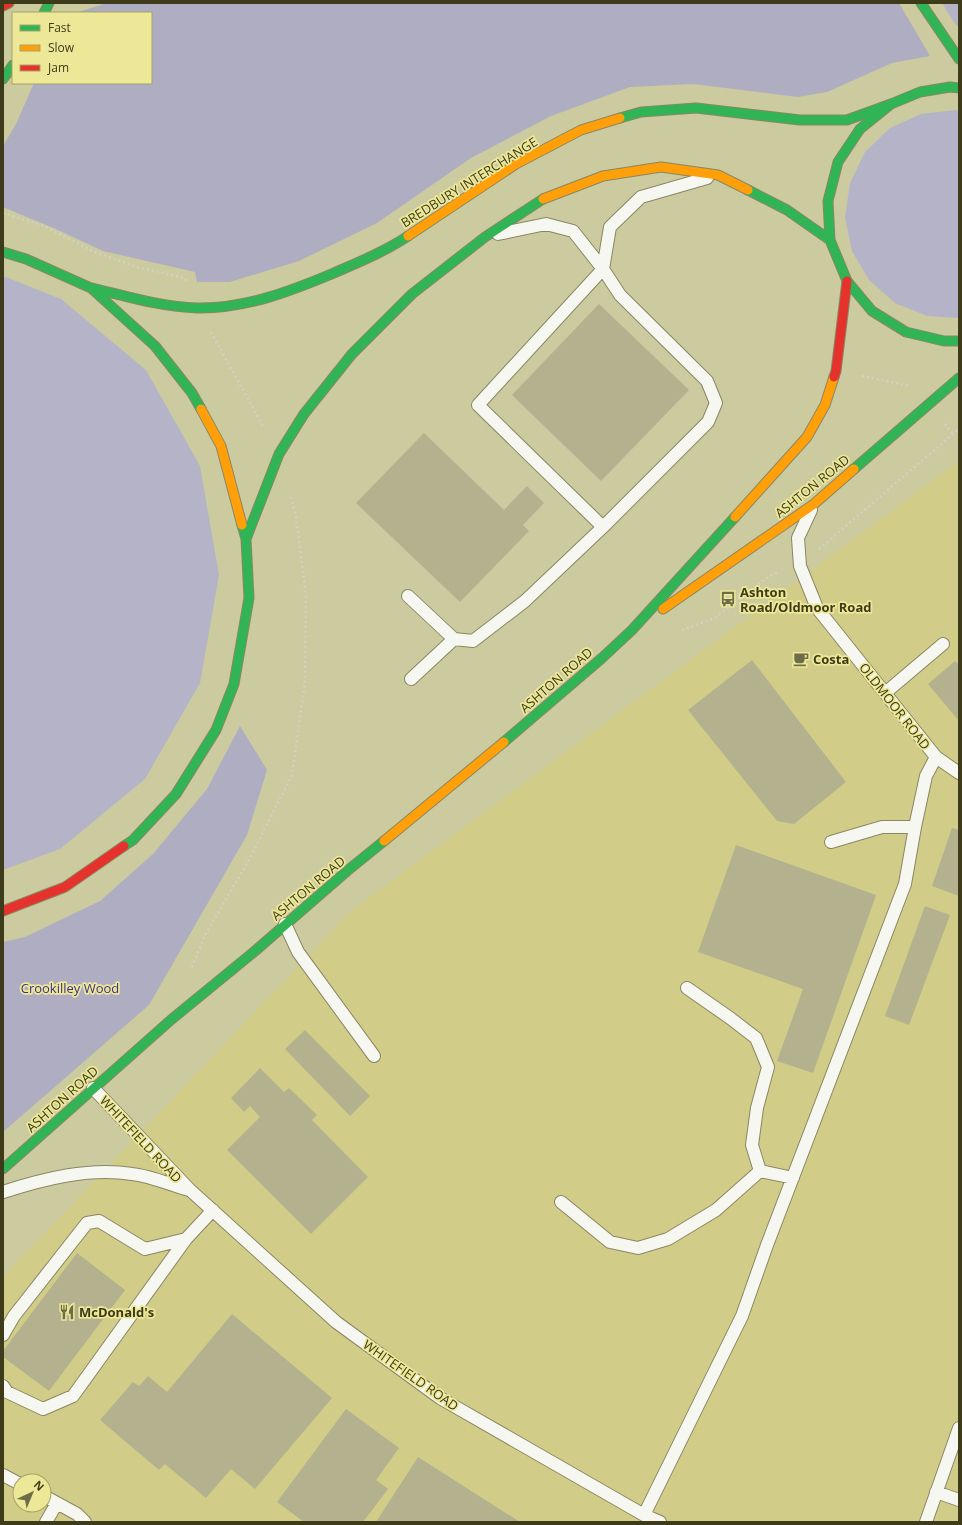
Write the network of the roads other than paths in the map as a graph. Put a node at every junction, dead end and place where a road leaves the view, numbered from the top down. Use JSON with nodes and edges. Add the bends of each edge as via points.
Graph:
{"nodes":[{"id":1,"x":9,"y":3,"type":"edge"},
{"id":2,"x":921,"y":3,"type":"edge"},
{"id":3,"x":3,"y":6,"type":"edge"},
{"id":4,"x":959,"y":59,"type":"edge"},
{"id":5,"x":12,"y":67,"type":"edge"},
{"id":6,"x":3,"y":79,"type":"edge"},
{"id":7,"x":959,"y":88,"type":"edge"},
{"id":8,"x":891,"y":104,"type":"junction"},
{"id":9,"x":718,"y":174,"type":"junction"},
{"id":10,"x":485,"y":237,"type":"junction"},
{"id":11,"x":830,"y":240,"type":"junction"},
{"id":12,"x":3,"y":252,"type":"edge"},
{"id":13,"x":603,"y":269,"type":"junction"},
{"id":14,"x":846,"y":281,"type":"junction"},
{"id":15,"x":91,"y":288,"type":"junction"},
{"id":16,"x":944,"y":341,"type":"junction"},
{"id":17,"x":959,"y":341,"type":"edge"},
{"id":18,"x":959,"y":346,"type":"edge"},
{"id":19,"x":959,"y":378,"type":"edge"},
{"id":20,"x":814,"y":504,"type":"junction"},
{"id":21,"x":603,"y":527,"type":"junction"},
{"id":22,"x":246,"y":539,"type":"junction"},
{"id":23,"x":408,"y":596,"type":"dead end"},
{"id":24,"x":632,"y":630,"type":"junction"},
{"id":25,"x":454,"y":639,"type":"junction"},
{"id":26,"x":943,"y":644,"type":"dead end"},
{"id":27,"x":411,"y":679,"type":"dead end"},
{"id":28,"x":884,"y":693,"type":"junction"},
{"id":29,"x":936,"y":757,"type":"junction"},
{"id":30,"x":959,"y":773,"type":"edge"},
{"id":31,"x":915,"y":828,"type":"junction"},
{"id":32,"x":831,"y":842,"type":"dead end"},
{"id":33,"x":3,"y":911,"type":"edge"},
{"id":34,"x":285,"y":924,"type":"junction"},
{"id":35,"x":687,"y":988,"type":"dead end"},
{"id":36,"x":374,"y":1056,"type":"dead end"},
{"id":37,"x":93,"y":1088,"type":"junction"},
{"id":38,"x":3,"y":1169,"type":"edge"},
{"id":39,"x":760,"y":1171,"type":"junction"},
{"id":40,"x":793,"y":1178,"type":"junction"},
{"id":41,"x":190,"y":1190,"type":"junction"},
{"id":42,"x":3,"y":1192,"type":"edge"},
{"id":43,"x":561,"y":1202,"type":"dead end"},
{"id":44,"x":213,"y":1210,"type":"junction"},
{"id":45,"x":186,"y":1239,"type":"junction"},
{"id":46,"x":3,"y":1335,"type":"edge"},
{"id":47,"x":3,"y":1386,"type":"edge"},
{"id":48,"x":959,"y":1428,"type":"edge"},
{"id":49,"x":3,"y":1475,"type":"edge"},
{"id":50,"x":12,"y":1480,"type":"edge"},
{"id":51,"x":936,"y":1492,"type":"junction"},
{"id":52,"x":52,"y":1500,"type":"edge"},
{"id":53,"x":959,"y":1500,"type":"edge"},
{"id":54,"x":57,"y":1503,"type":"junction"},
{"id":55,"x":644,"y":1515,"type":"junction"},
{"id":56,"x":46,"y":1522,"type":"edge"},
{"id":57,"x":85,"y":1522,"type":"edge"},
{"id":58,"x":660,"y":1522,"type":"edge"},
{"id":59,"x":926,"y":1522,"type":"edge"}],
"edges":[{"from":1,"to":3,"type":"main road"},
{"from":2,"to":4,"type":"main road"},
{"from":5,"to":6,"type":"main road"},
{"from":7,"to":8,"type":"main road","name":"BREDBURY INTERCHANGE","via":[[920,92]]},
{"from":8,"to":11,"type":"main road","name":"BREDBURY INTERCHANGE","via":[[860,129],[838,162],[828,201]]},
{"from":8,"to":15,"type":"main road","name":"BREDBURY INTERCHANGE","via":[[847,120],[800,120],[696,108],[641,112],[581,130],[516,164],[398,242],[293,290],[246,304],[198,308],[172,306]]},
{"from":9,"to":10,"type":"main road","name":"BREDBURY INTERCHANGE","via":[[660,167],[602,176],[540,200]]},
{"from":9,"to":11,"type":"main road","name":"BREDBURY INTERCHANGE","via":[[787,210]]},
{"from":9,"to":13,"type":"lane","via":[[641,196],[610,226]]},
{"from":10,"to":13,"type":"lane","via":[[546,224],[572,232]]},
{"from":10,"to":22,"type":"main road","name":"BREDBURY INTERCHANGE","via":[[412,294],[352,354],[304,414],[279,454]]},
{"from":11,"to":14,"type":"main road","name":"BREDBURY INTERCHANGE"},
{"from":12,"to":15,"type":"main road","name":"BREDBURY INTERCHANGE","via":[[26,259]]},
{"from":13,"to":21,"type":"lane","via":[[620,295],[707,381],[716,403],[708,422]]},
{"from":13,"to":21,"type":"lane","via":[[478,405]]},
{"from":14,"to":16,"type":"main road","name":"BREDBURY INTERCHANGE","via":[[872,311],[892,324],[906,332]]},
{"from":14,"to":24,"type":"main road","name":"ASHTON ROAD","via":[[836,371],[825,405],[807,437]]},
{"from":15,"to":22,"type":"main road","name":"BREDBURY INTERCHANGE","via":[[155,346],[192,393],[221,446]]},
{"from":16,"to":17,"type":"main road","name":"BREDBURY INTERCHANGE"},
{"from":16,"to":18,"type":"lane"},
{"from":19,"to":20,"type":"main road","name":"ASHTON ROAD"},
{"from":20,"to":24,"type":"main road","name":"ASHTON ROAD"},
{"from":20,"to":28,"type":"lane","name":"OLDMOOR ROAD","via":[[798,538],[800,566],[817,608]]},
{"from":21,"to":25,"type":"lane","via":[[525,601],[473,641]]},
{"from":22,"to":33,"type":"main road","name":"BREDBURY INTERCHANGE","via":[[249,598],[234,684],[216,730],[176,794],[133,840],[65,887]]},
{"from":23,"to":25,"type":"lane"},
{"from":24,"to":34,"type":"main road","name":"ASHTON ROAD","via":[[472,770]]},
{"from":25,"to":27,"type":"lane"},
{"from":26,"to":28,"type":"lane"},
{"from":28,"to":29,"type":"lane","name":"OLDMOOR ROAD"},
{"from":29,"to":30,"type":"lane","name":"OLDMOOR ROAD"},
{"from":29,"to":31,"type":"lane","via":[[926,776]]},
{"from":31,"to":32,"type":"lane","via":[[882,827]]},
{"from":31,"to":40,"type":"lane","via":[[905,884]]},
{"from":34,"to":36,"type":"lane","via":[[298,952]]},
{"from":34,"to":37,"type":"main road","name":"ASHTON ROAD"},
{"from":35,"to":39,"type":"lane","via":[[756,1038],[768,1067],[757,1108],[752,1145]]},
{"from":37,"to":38,"type":"main road","name":"ASHTON ROAD"},
{"from":37,"to":41,"type":"lane","name":"WHITEFIELD ROAD"},
{"from":39,"to":40,"type":"lane"},
{"from":39,"to":43,"type":"lane","via":[[716,1210],[668,1239],[638,1248],[610,1242]]},
{"from":40,"to":55,"type":"lane","via":[[742,1316]]},
{"from":41,"to":42,"type":"lane","name":"WHITEFIELD ROAD","via":[[133,1174],[89,1172],[32,1182]]},
{"from":41,"to":44,"type":"lane","name":"WHITEFIELD ROAD"},
{"from":44,"to":45,"type":"lane"},
{"from":44,"to":55,"type":"lane","name":"WHITEFIELD ROAD","via":[[336,1322],[440,1398]]},
{"from":45,"to":46,"type":"lane","via":[[145,1249],[99,1221],[88,1223],[14,1316]]},
{"from":45,"to":47,"type":"lane","via":[[73,1396],[43,1409],[7,1392]]},
{"from":48,"to":51,"type":"lane"},
{"from":49,"to":50,"type":"lane"},
{"from":51,"to":53,"type":"lane"},
{"from":51,"to":59,"type":"lane"},
{"from":52,"to":54,"type":"lane"},
{"from":54,"to":56,"type":"lane"},
{"from":54,"to":57,"type":"lane","via":[[78,1514]]},
{"from":55,"to":58,"type":"lane","name":"WHITEFIELD ROAD"}]}
